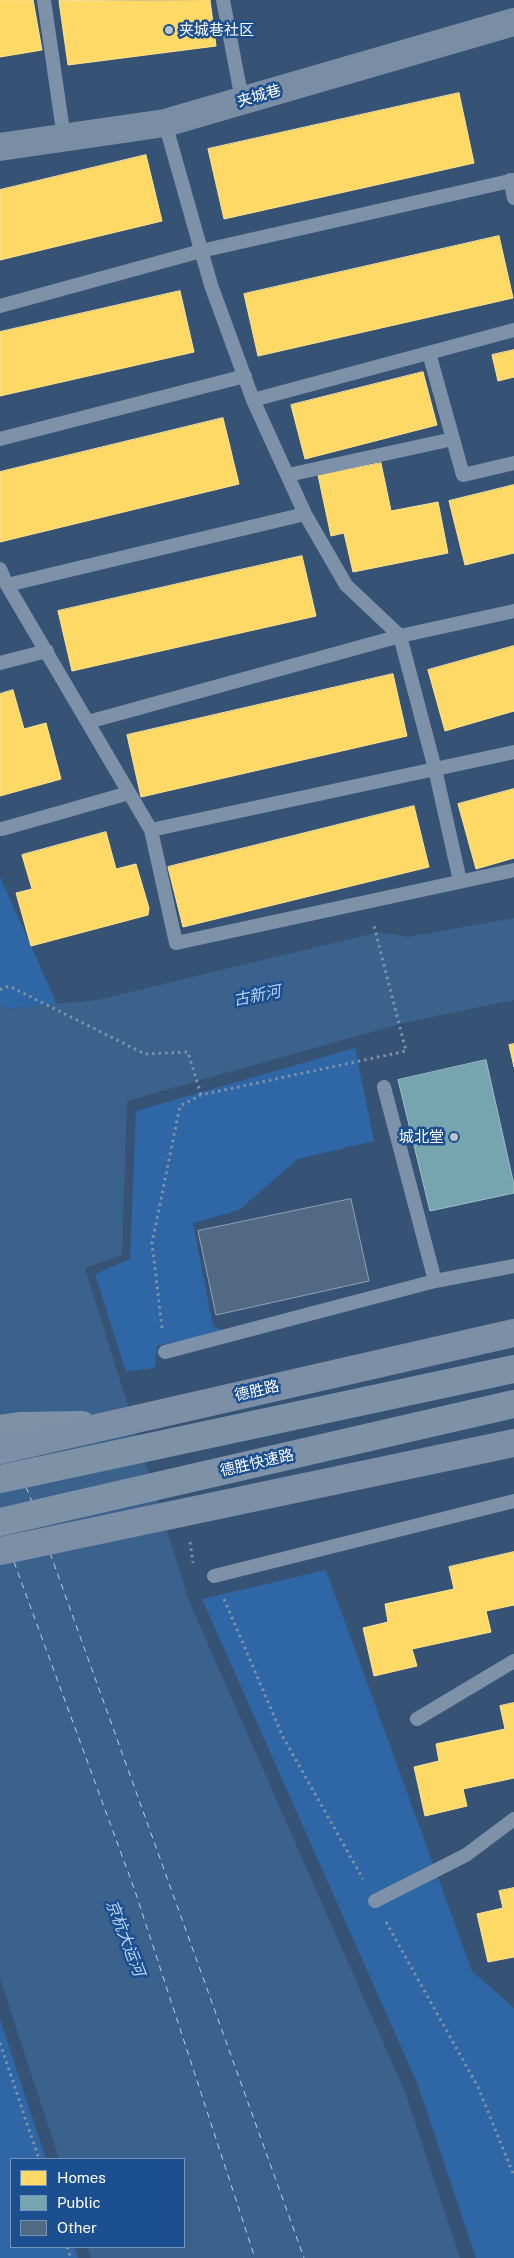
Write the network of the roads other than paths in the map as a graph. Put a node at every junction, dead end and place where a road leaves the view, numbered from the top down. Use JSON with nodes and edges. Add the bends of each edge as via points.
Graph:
{"nodes":[{"id":1,"x":44,"y":0,"type":"edge"},
{"id":2,"x":223,"y":0,"type":"edge"},
{"id":3,"x":514,"y":22,"type":"edge"},
{"id":4,"x":242,"y":100,"type":"junction"},
{"id":5,"x":165,"y":123,"type":"junction"},
{"id":6,"x":64,"y":138,"type":"junction"},
{"id":7,"x":0,"y":147,"type":"edge"},
{"id":8,"x":512,"y":180,"type":"edge"},
{"id":9,"x":514,"y":198,"type":"edge"},
{"id":10,"x":201,"y":251,"type":"junction"},
{"id":11,"x":0,"y":306,"type":"edge"},
{"id":12,"x":514,"y":330,"type":"edge"},
{"id":13,"x":429,"y":353,"type":"junction"},
{"id":14,"x":244,"y":376,"type":"junction"},
{"id":15,"x":253,"y":400,"type":"junction"},
{"id":16,"x":0,"y":439,"type":"edge"},
{"id":17,"x":453,"y":439,"type":"junction"},
{"id":18,"x":514,"y":463,"type":"edge"},
{"id":19,"x":288,"y":475,"type":"junction"},
{"id":20,"x":305,"y":514,"type":"junction"},
{"id":21,"x":0,"y":568,"type":"edge"},
{"id":22,"x":8,"y":585,"type":"junction"},
{"id":23,"x":514,"y":611,"type":"edge"},
{"id":24,"x":400,"y":636,"type":"junction"},
{"id":25,"x":47,"y":651,"type":"junction"},
{"id":26,"x":0,"y":663,"type":"edge"},
{"id":27,"x":88,"y":722,"type":"junction"},
{"id":28,"x":514,"y":752,"type":"edge"},
{"id":29,"x":435,"y":769,"type":"junction"},
{"id":30,"x":129,"y":793,"type":"junction"},
{"id":31,"x":2,"y":829,"type":"dead end"},
{"id":32,"x":151,"y":830,"type":"junction"},
{"id":33,"x":514,"y":870,"type":"edge"},
{"id":34,"x":460,"y":881,"type":"junction"},
{"id":35,"x":384,"y":1087,"type":"dead end"},
{"id":36,"x":514,"y":1266,"type":"edge"},
{"id":37,"x":435,"y":1281,"type":"junction"},
{"id":38,"x":514,"y":1333,"type":"edge"},
{"id":39,"x":165,"y":1352,"type":"road end"},
{"id":40,"x":514,"y":1369,"type":"edge"},
{"id":41,"x":514,"y":1404,"type":"edge"},
{"id":42,"x":109,"y":1425,"type":"junction"},
{"id":43,"x":0,"y":1429,"type":"edge"},
{"id":44,"x":514,"y":1443,"type":"edge"},
{"id":45,"x":0,"y":1450,"type":"edge"},
{"id":46,"x":0,"y":1479,"type":"edge"},
{"id":47,"x":514,"y":1501,"type":"edge"},
{"id":48,"x":0,"y":1522,"type":"edge"},
{"id":49,"x":0,"y":1551,"type":"edge"},
{"id":50,"x":214,"y":1576,"type":"road end"},
{"id":51,"x":514,"y":1661,"type":"edge"},
{"id":52,"x":417,"y":1719,"type":"dead end"},
{"id":53,"x":514,"y":1819,"type":"edge"},
{"id":54,"x":375,"y":1901,"type":"dead end"}],
"edges":[{"from":1,"to":6,"type":"lane"},
{"from":2,"to":4,"type":"lane"},
{"from":3,"to":4,"type":"street","name":"夹城巷"},
{"from":4,"to":5,"type":"street","name":"夹城巷"},
{"from":5,"to":6,"type":"street","name":"夹城巷"},
{"from":5,"to":10,"type":"lane"},
{"from":6,"to":7,"type":"street","name":"夹城巷"},
{"from":8,"to":9,"type":"lane"},
{"from":8,"to":10,"type":"lane"},
{"from":10,"to":11,"type":"lane"},
{"from":10,"to":14,"type":"lane"},
{"from":12,"to":13,"type":"lane"},
{"from":13,"to":15,"type":"lane"},
{"from":13,"to":17,"type":"lane"},
{"from":14,"to":15,"type":"lane"},
{"from":14,"to":16,"type":"lane"},
{"from":15,"to":19,"type":"lane"},
{"from":17,"to":18,"type":"lane","via":[[463,475]]},
{"from":17,"to":19,"type":"lane"},
{"from":19,"to":20,"type":"lane"},
{"from":20,"to":22,"type":"lane"},
{"from":20,"to":24,"type":"lane","via":[[346,585]]},
{"from":21,"to":22,"type":"lane"},
{"from":22,"to":25,"type":"lane"},
{"from":23,"to":24,"type":"lane"},
{"from":24,"to":27,"type":"lane"},
{"from":24,"to":29,"type":"lane"},
{"from":25,"to":26,"type":"lane"},
{"from":25,"to":27,"type":"lane"},
{"from":27,"to":30,"type":"lane"},
{"from":28,"to":29,"type":"lane"},
{"from":29,"to":32,"type":"lane"},
{"from":29,"to":34,"type":"lane"},
{"from":30,"to":31,"type":"lane"},
{"from":30,"to":32,"type":"lane"},
{"from":32,"to":34,"type":"lane","via":[[176,942]]},
{"from":33,"to":34,"type":"lane"},
{"from":35,"to":37,"type":"lane"},
{"from":36,"to":37,"type":"lane"},
{"from":37,"to":39,"type":"lane"},
{"from":38,"to":42,"type":"main road","name":"德胜路","bridge":true},
{"from":40,"to":46,"type":"highway","bridge":true},
{"from":41,"to":48,"type":"highway","name":"德胜快速路","bridge":true},
{"from":42,"to":43,"type":"highway","bridge":true},
{"from":42,"to":45,"type":"main road","name":"德胜路","bridge":true},
{"from":44,"to":49,"type":"main road","bridge":true},
{"from":47,"to":50,"type":"lane"},
{"from":51,"to":52,"type":"lane"},
{"from":53,"to":54,"type":"lane","via":[[466,1855]]}]}
